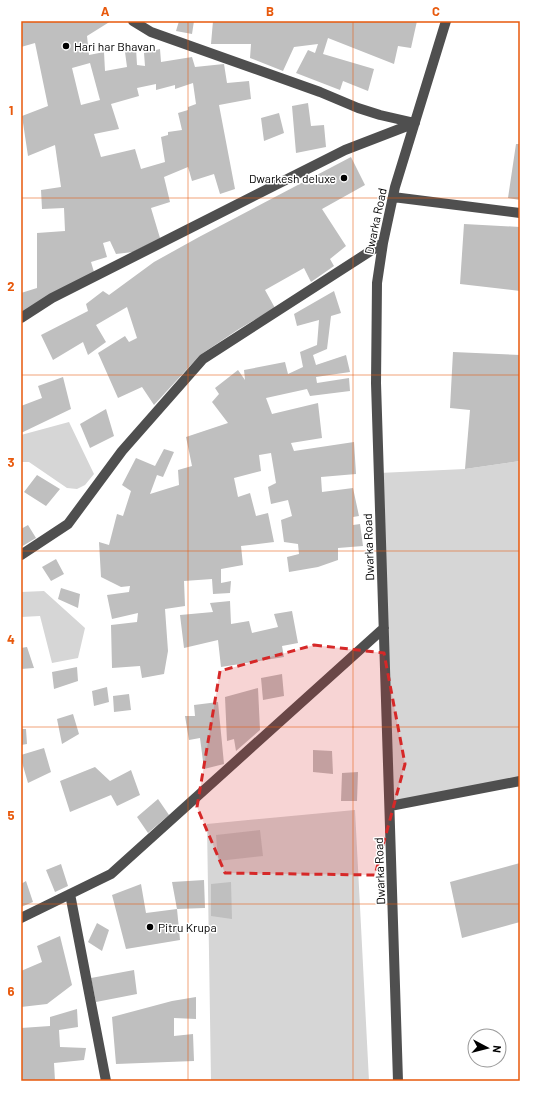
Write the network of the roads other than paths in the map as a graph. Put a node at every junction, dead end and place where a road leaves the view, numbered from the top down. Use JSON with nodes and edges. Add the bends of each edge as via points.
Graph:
{"nodes":[{"id":1,"x":132,"y":21,"type":"edge"},
{"id":2,"x":446,"y":21,"type":"edge"},
{"id":3,"x":415,"y":123,"type":"junction"},
{"id":4,"x":393,"y":197,"type":"junction"},
{"id":5,"x":520,"y":213,"type":"edge"},
{"id":6,"x":383,"y":243,"type":"junction"},
{"id":7,"x":21,"y":318,"type":"edge"},
{"id":8,"x":21,"y":555,"type":"edge"},
{"id":9,"x":384,"y":628,"type":"junction"},
{"id":10,"x":520,"y":781,"type":"edge"},
{"id":11,"x":390,"y":806,"type":"junction"},
{"id":12,"x":70,"y":894,"type":"junction"},
{"id":13,"x":21,"y":918,"type":"edge"},
{"id":14,"x":106,"y":1081,"type":"edge"},
{"id":15,"x":398,"y":1081,"type":"edge"}],
"edges":[{"from":1,"to":3,"type":"street","via":[[151,32],[358,108]]},
{"from":2,"to":3,"type":"street","name":"Dwarka Road"},
{"from":3,"to":4,"type":"street","name":"Dwarka Road"},
{"from":3,"to":7,"type":"street","via":[[345,150],[52,298]]},
{"from":4,"to":5,"type":"street"},
{"from":4,"to":6,"type":"street","name":"Dwarka Road"},
{"from":6,"to":8,"type":"street","via":[[203,359],[122,451],[68,524]]},
{"from":6,"to":9,"type":"street","name":"Dwarka Road","via":[[377,283],[376,383]]},
{"from":9,"to":11,"type":"street","name":"Dwarka Road"},
{"from":9,"to":12,"type":"street","via":[[111,874]]},
{"from":10,"to":11,"type":"street"},
{"from":11,"to":15,"type":"street","name":"Dwarka Road"},
{"from":12,"to":13,"type":"street"},
{"from":12,"to":14,"type":"street"}]}
